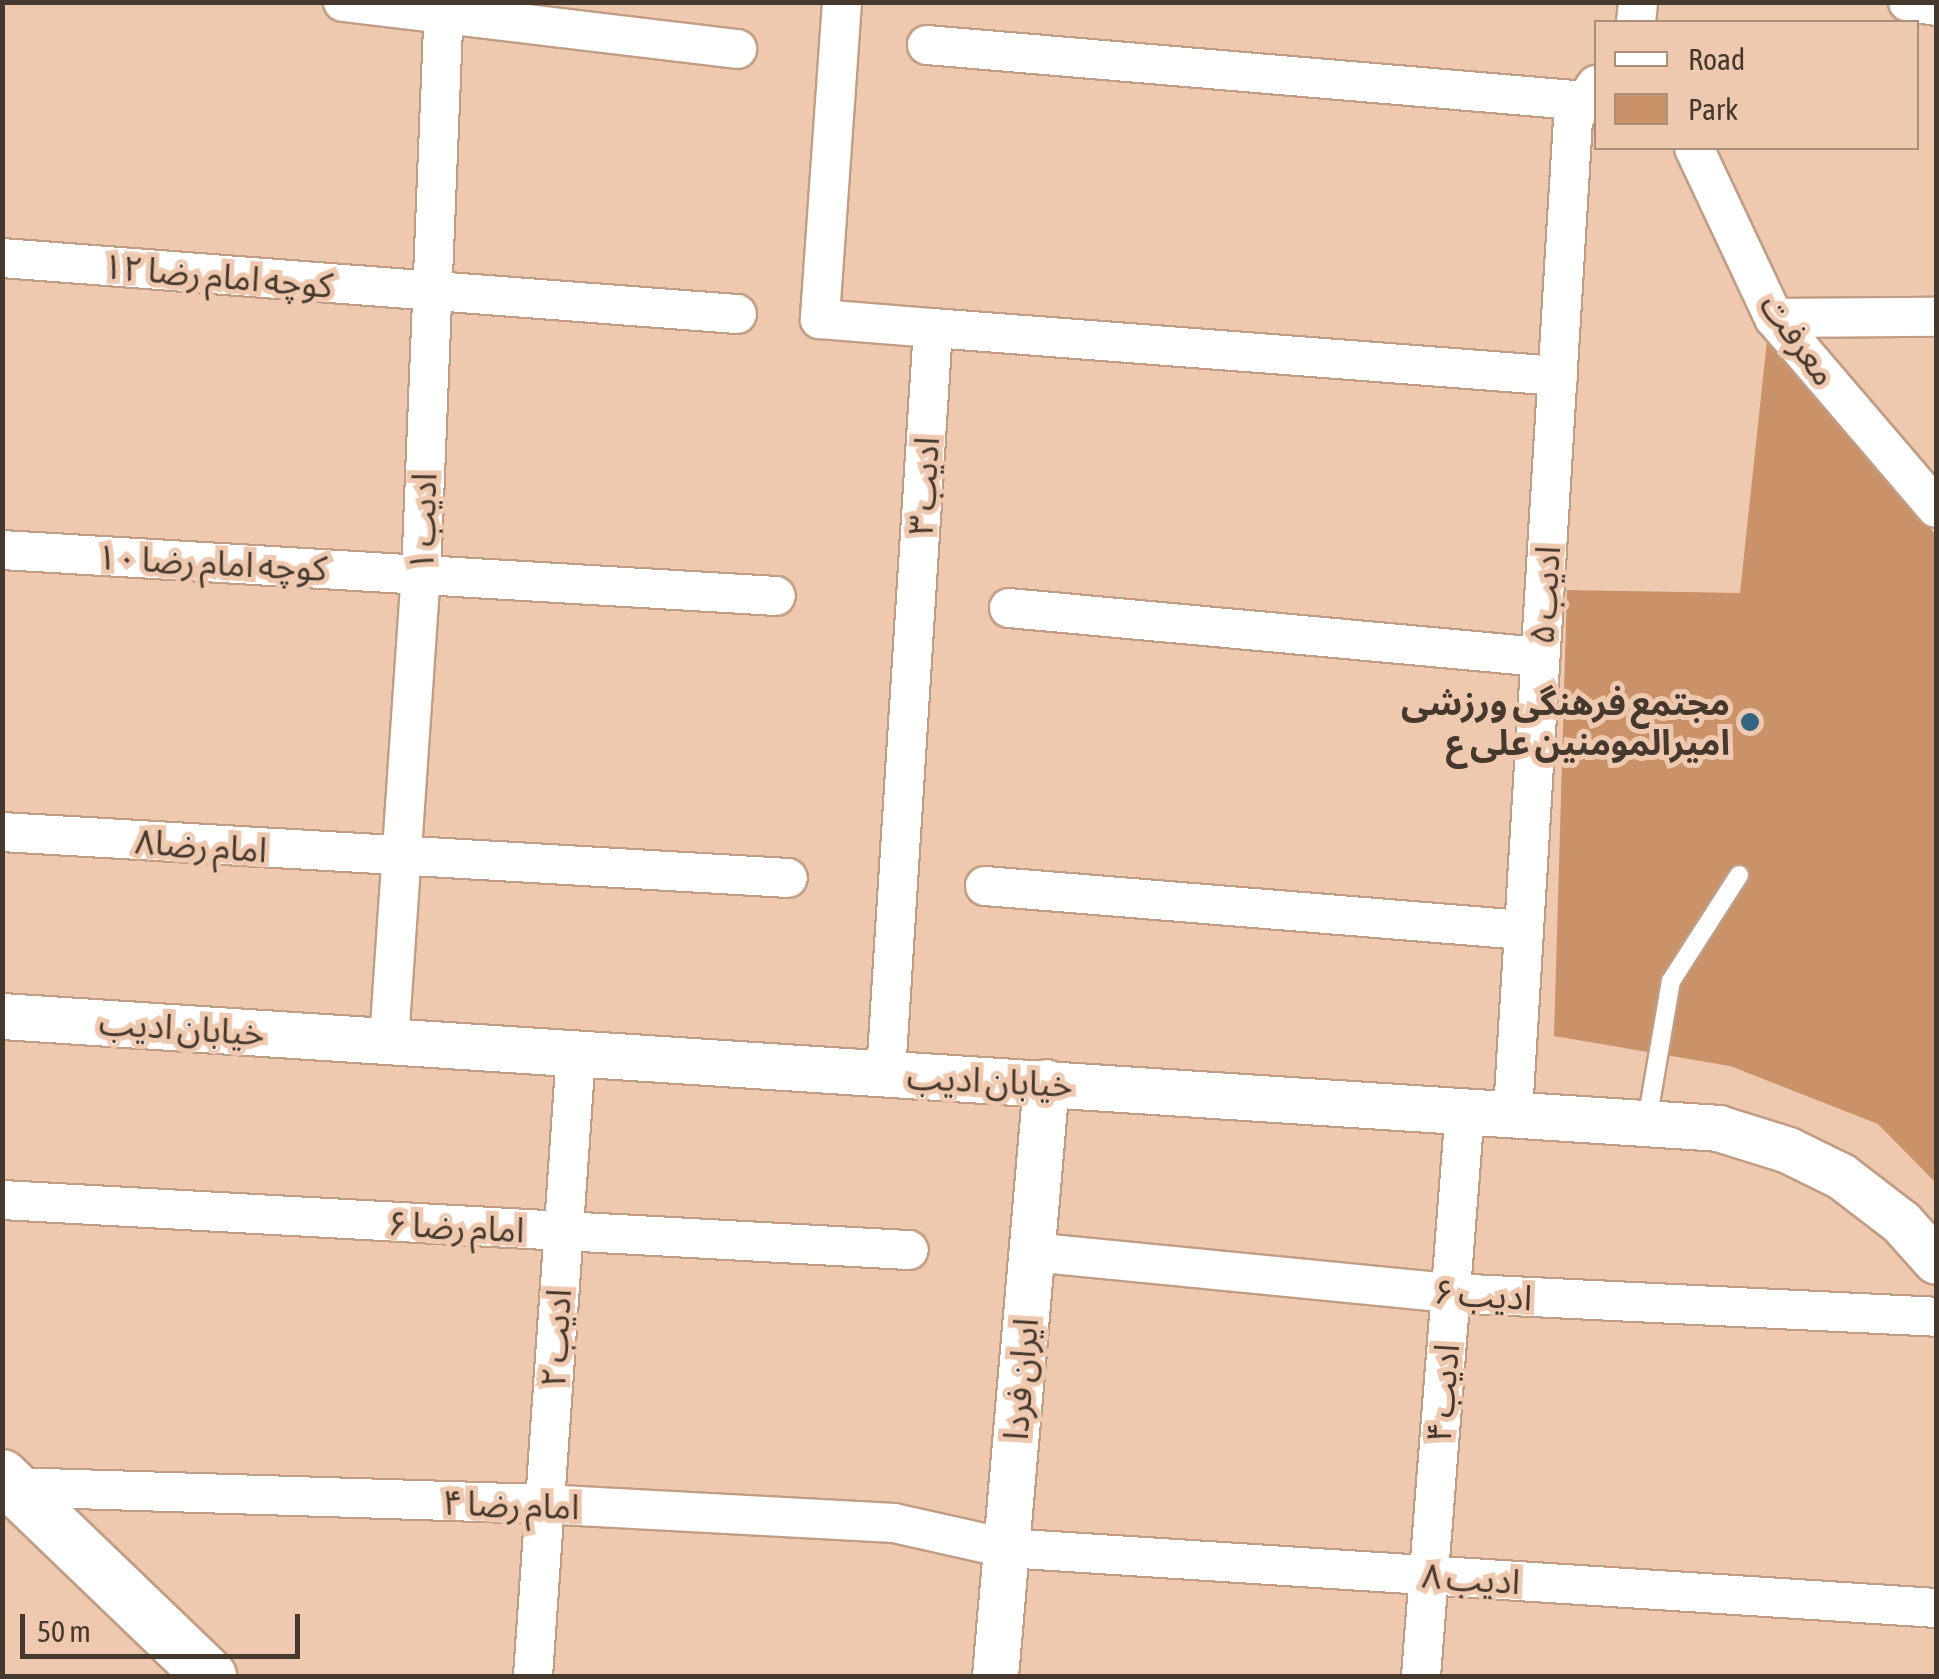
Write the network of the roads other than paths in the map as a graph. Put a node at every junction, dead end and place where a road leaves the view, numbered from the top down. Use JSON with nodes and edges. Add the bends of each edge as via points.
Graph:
{"nodes":[{"id":1,"x":343,"y":2,"type":"edge"},
{"id":2,"x":842,"y":2,"type":"edge"},
{"id":3,"x":1908,"y":2,"type":"edge"},
{"id":4,"x":1936,"y":6,"type":"edge"},
{"id":5,"x":444,"y":7,"type":"edge"},
{"id":6,"x":927,"y":45,"type":"dead end"},
{"id":7,"x":737,"y":49,"type":"dead end"},
{"id":8,"x":1591,"y":93,"type":"edge"},
{"id":9,"x":1695,"y":150,"type":"edge"},
{"id":10,"x":2,"y":258,"type":"edge"},
{"id":11,"x":434,"y":292,"type":"junction"},
{"id":12,"x":737,"y":314,"type":"dead end"},
{"id":13,"x":1936,"y":316,"type":"edge"},
{"id":14,"x":1774,"y":318,"type":"junction"},
{"id":15,"x":933,"y":328,"type":"junction"},
{"id":16,"x":1558,"y":376,"type":"junction"},
{"id":17,"x":1936,"y":508,"type":"edge"},
{"id":18,"x":2,"y":550,"type":"edge"},
{"id":19,"x":420,"y":574,"type":"junction"},
{"id":20,"x":776,"y":596,"type":"dead end"},
{"id":21,"x":1009,"y":608,"type":"dead end"},
{"id":22,"x":1540,"y":657,"type":"junction"},
{"id":23,"x":2,"y":832,"type":"edge"},
{"id":24,"x":400,"y":858,"type":"junction"},
{"id":25,"x":1739,"y":875,"type":"dead end"},
{"id":26,"x":788,"y":878,"type":"dead end"},
{"id":27,"x":985,"y":886,"type":"dead end"},
{"id":28,"x":1524,"y":930,"type":"junction"},
{"id":29,"x":2,"y":1016,"type":"edge"},
{"id":30,"x":388,"y":1040,"type":"junction"},
{"id":31,"x":576,"y":1052,"type":"junction"},
{"id":32,"x":886,"y":1074,"type":"junction"},
{"id":33,"x":1046,"y":1082,"type":"junction"},
{"id":34,"x":1465,"y":1109,"type":"junction"},
{"id":35,"x":1512,"y":1112,"type":"junction"},
{"id":36,"x":1647,"y":1122,"type":"junction"},
{"id":37,"x":2,"y":1200,"type":"edge"},
{"id":38,"x":562,"y":1232,"type":"junction"},
{"id":39,"x":909,"y":1250,"type":"dead end"},
{"id":40,"x":1031,"y":1252,"type":"junction"},
{"id":41,"x":1936,"y":1260,"type":"edge"},
{"id":42,"x":1450,"y":1293,"type":"junction"},
{"id":43,"x":1936,"y":1317,"type":"edge"},
{"id":44,"x":8,"y":1482,"type":"edge"},
{"id":45,"x":542,"y":1504,"type":"junction"},
{"id":46,"x":1006,"y":1548,"type":"junction"},
{"id":47,"x":1428,"y":1575,"type":"junction"},
{"id":48,"x":1936,"y":1608,"type":"edge"},
{"id":49,"x":210,"y":1676,"type":"edge"},
{"id":50,"x":533,"y":1676,"type":"edge"},
{"id":51,"x":994,"y":1676,"type":"edge"},
{"id":52,"x":1421,"y":1676,"type":"edge"}],
"edges":[{"from":1,"to":5,"type":"street"},
{"from":2,"to":15,"type":"street","via":[[820,320]]},
{"from":3,"to":4,"type":"street"},
{"from":5,"to":7,"type":"street"},
{"from":5,"to":11,"type":"street","name":"ادیب ۱"},
{"from":6,"to":8,"type":"street"},
{"from":8,"to":16,"type":"street","name":"ادیب ۵","via":[[1573,119]]},
{"from":9,"to":14,"type":"street","name":"معرفت"},
{"from":10,"to":11,"type":"street","name":"کوچه امام رضا ۱۲"},
{"from":11,"to":12,"type":"street","name":"کوچه امام رضا ۱۲"},
{"from":11,"to":19,"type":"street","name":"ادیب ۱"},
{"from":13,"to":14,"type":"street"},
{"from":14,"to":17,"type":"street","name":"معرفت"},
{"from":15,"to":16,"type":"street"},
{"from":15,"to":32,"type":"street","name":"ادیب ۳"},
{"from":16,"to":22,"type":"street","name":"ادیب ۵"},
{"from":18,"to":19,"type":"street","name":"کوچه امام رضا ۱۰"},
{"from":19,"to":20,"type":"street","name":"کوچه امام رضا ۱۰"},
{"from":19,"to":24,"type":"street","name":"ادیب ۱"},
{"from":21,"to":22,"type":"street"},
{"from":22,"to":28,"type":"street","name":"ادیب ۵"},
{"from":23,"to":24,"type":"street","name":"امام رضا۸"},
{"from":24,"to":26,"type":"street","name":"امام رضا۸"},
{"from":24,"to":30,"type":"street","name":"ادیب ۱"},
{"from":25,"to":36,"type":"lane","via":[[1670,981]]},
{"from":27,"to":28,"type":"street"},
{"from":28,"to":35,"type":"street","name":"ادیب ۵"},
{"from":29,"to":30,"type":"street","name":"خیابان ادیب"},
{"from":30,"to":31,"type":"street","name":"خیابان ادیب"},
{"from":31,"to":32,"type":"street","name":"خیابان ادیب"},
{"from":31,"to":38,"type":"street","name":"ادیب ۲"},
{"from":32,"to":33,"type":"street","name":"خیابان ادیب"},
{"from":33,"to":34,"type":"street","name":"خیابان ادیب"},
{"from":33,"to":40,"type":"street","name":"ایران فردا"},
{"from":34,"to":35,"type":"street","name":"خیابان ادیب"},
{"from":34,"to":42,"type":"street","name":"ادیب ۴"},
{"from":35,"to":36,"type":"street","name":"خیابان ادیب"},
{"from":36,"to":41,"type":"street","name":"خیابان ادیب","via":[[1718,1128],[1788,1150],[1841,1176],[1901,1222]]},
{"from":37,"to":38,"type":"street","name":"امام رضا ۶"},
{"from":38,"to":39,"type":"street","name":"امام رضا ۶"},
{"from":38,"to":45,"type":"street","name":"ادیب ۲"},
{"from":40,"to":42,"type":"street","name":"ادیب ۶"},
{"from":40,"to":46,"type":"street","name":"ایران فردا"},
{"from":42,"to":43,"type":"street","name":"ادیب ۶"},
{"from":42,"to":47,"type":"street","name":"ادیب ۴"},
{"from":44,"to":45,"type":"street","name":"امام رضا ۴"},
{"from":44,"to":49,"type":"main road"},
{"from":45,"to":46,"type":"street","name":"امام رضا ۴","via":[[894,1523]]},
{"from":45,"to":50,"type":"street","name":"ادیب ۲"},
{"from":46,"to":47,"type":"street","name":"ادیب ۸"},
{"from":46,"to":51,"type":"street","name":"ایران فردا"},
{"from":47,"to":48,"type":"street","name":"ادیب ۸"},
{"from":47,"to":52,"type":"street","name":"ادیب ۴"}]}
